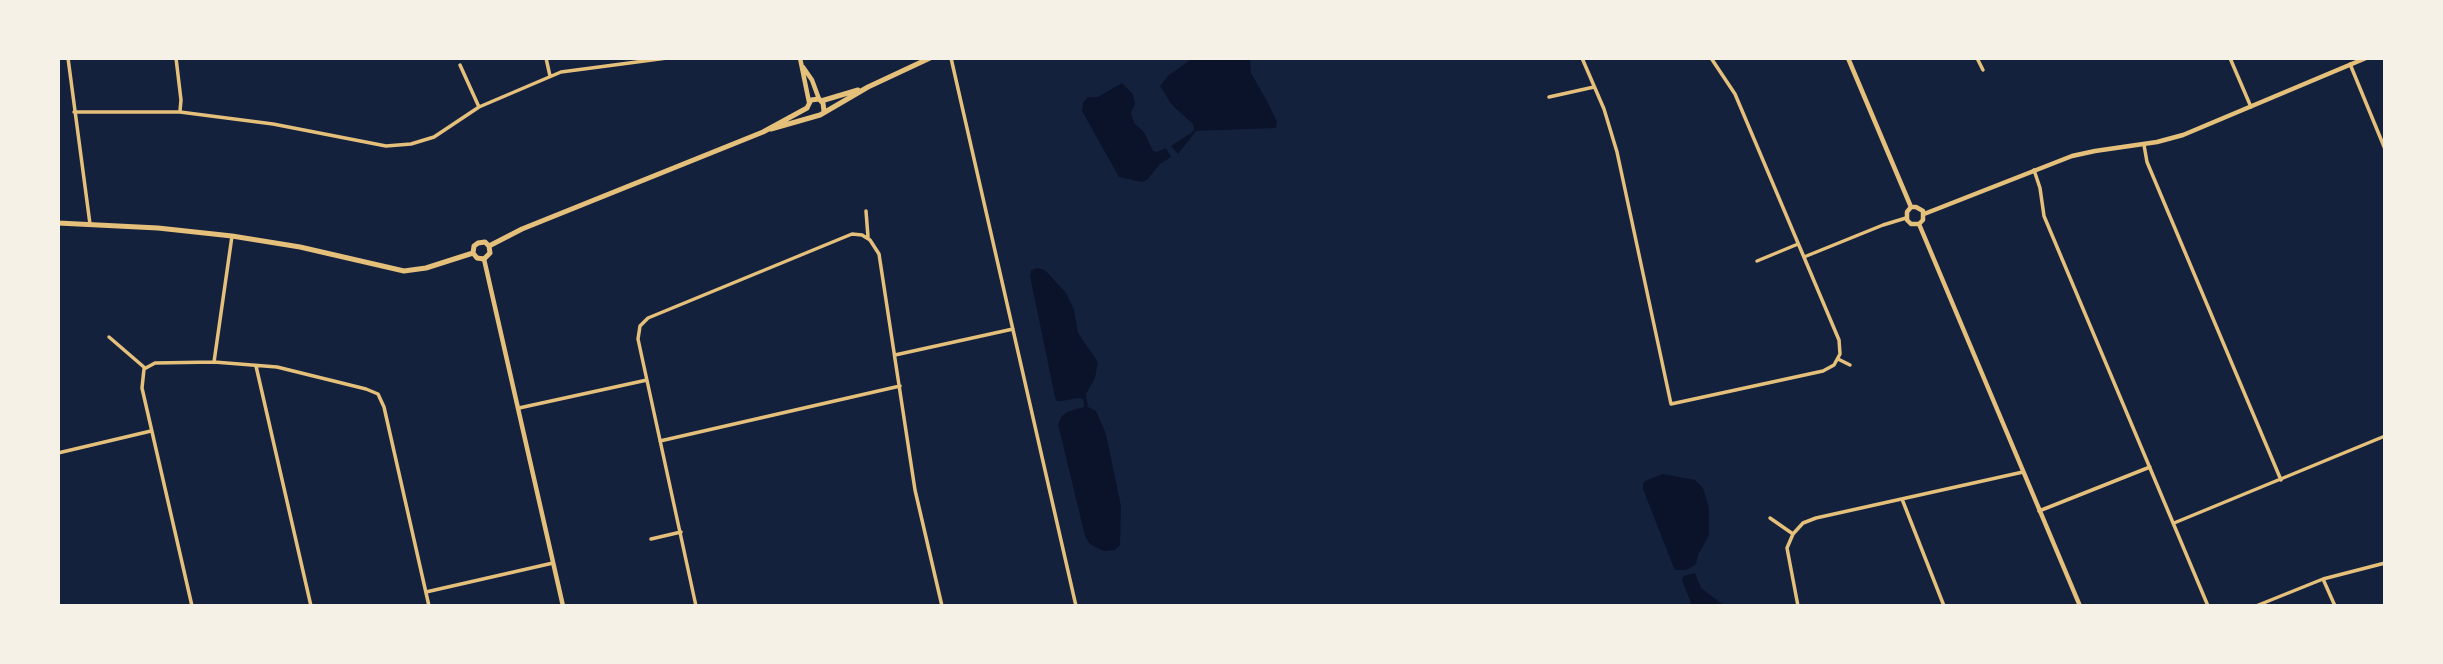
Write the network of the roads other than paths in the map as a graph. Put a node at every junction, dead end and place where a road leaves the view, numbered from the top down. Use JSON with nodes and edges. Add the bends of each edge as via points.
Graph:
{"nodes":[{"id":1,"x":68,"y":58,"type":"edge"},
{"id":2,"x":176,"y":58,"type":"edge"},
{"id":3,"x":546,"y":58,"type":"edge"},
{"id":4,"x":667,"y":58,"type":"edge"},
{"id":5,"x":800,"y":58,"type":"edge"},
{"id":6,"x":930,"y":58,"type":"edge"},
{"id":7,"x":951,"y":58,"type":"edge"},
{"id":8,"x":1582,"y":58,"type":"edge"},
{"id":9,"x":1711,"y":58,"type":"edge"},
{"id":10,"x":1848,"y":58,"type":"edge"},
{"id":11,"x":1977,"y":58,"type":"edge"},
{"id":12,"x":2230,"y":58,"type":"edge"},
{"id":13,"x":2366,"y":58,"type":"edge"},
{"id":14,"x":2350,"y":64,"type":"junction"},
{"id":15,"x":460,"y":65,"type":"dead end"},
{"id":16,"x":803,"y":66,"type":"junction"},
{"id":17,"x":1983,"y":70,"type":"dead end"},
{"id":18,"x":550,"y":76,"type":"junction"},
{"id":19,"x":868,"y":87,"type":"junction"},
{"id":20,"x":1594,"y":87,"type":"junction"},
{"id":21,"x":1549,"y":97,"type":"dead end"},
{"id":22,"x":820,"y":100,"type":"junction"},
{"id":23,"x":808,"y":105,"type":"junction"},
{"id":24,"x":479,"y":107,"type":"junction"},
{"id":25,"x":2251,"y":107,"type":"junction"},
{"id":26,"x":824,"y":111,"type":"junction"},
{"id":27,"x":75,"y":112,"type":"junction"},
{"id":28,"x":180,"y":112,"type":"junction"},
{"id":29,"x":814,"y":116,"type":"junction"},
{"id":30,"x":763,"y":132,"type":"junction"},
{"id":31,"x":2144,"y":145,"type":"junction"},
{"id":32,"x":2385,"y":149,"type":"edge"},
{"id":33,"x":2034,"y":170,"type":"junction"},
{"id":34,"x":1911,"y":208,"type":"junction"},
{"id":35,"x":866,"y":211,"type":"dead end"},
{"id":36,"x":1924,"y":214,"type":"junction"},
{"id":37,"x":1906,"y":218,"type":"junction"},
{"id":38,"x":58,"y":223,"type":"edge"},
{"id":39,"x":90,"y":224,"type":"junction"},
{"id":40,"x":1919,"y":224,"type":"junction"},
{"id":41,"x":232,"y":236,"type":"junction"},
{"id":42,"x":868,"y":239,"type":"junction"},
{"id":43,"x":1798,"y":244,"type":"junction"},
{"id":44,"x":489,"y":246,"type":"junction"},
{"id":45,"x":472,"y":253,"type":"junction"},
{"id":46,"x":1804,"y":257,"type":"junction"},
{"id":47,"x":484,"y":259,"type":"junction"},
{"id":48,"x":1757,"y":261,"type":"dead end"},
{"id":49,"x":633,"y":323,"type":"dead end"},
{"id":50,"x":640,"y":326,"type":"junction"},
{"id":51,"x":1013,"y":329,"type":"junction"},
{"id":52,"x":109,"y":337,"type":"dead end"},
{"id":53,"x":895,"y":355,"type":"junction"},
{"id":54,"x":1838,"y":359,"type":"junction"},
{"id":55,"x":214,"y":362,"type":"junction"},
{"id":56,"x":256,"y":365,"type":"junction"},
{"id":57,"x":1850,"y":365,"type":"dead end"},
{"id":58,"x":145,"y":368,"type":"junction"},
{"id":59,"x":646,"y":380,"type":"junction"},
{"id":60,"x":900,"y":386,"type":"junction"},
{"id":61,"x":384,"y":389,"type":"dead end"},
{"id":62,"x":378,"y":394,"type":"junction"},
{"id":63,"x":519,"y":408,"type":"junction"},
{"id":64,"x":151,"y":431,"type":"junction"},
{"id":65,"x":2385,"y":436,"type":"edge"},
{"id":66,"x":660,"y":441,"type":"junction"},
{"id":67,"x":58,"y":453,"type":"edge"},
{"id":68,"x":2150,"y":467,"type":"junction"},
{"id":69,"x":2023,"y":472,"type":"junction"},
{"id":70,"x":2281,"y":480,"type":"junction"},
{"id":71,"x":1902,"y":499,"type":"junction"},
{"id":72,"x":2039,"y":511,"type":"junction"},
{"id":73,"x":1770,"y":519,"type":"dead end"},
{"id":74,"x":2174,"y":523,"type":"junction"},
{"id":75,"x":681,"y":532,"type":"junction"},
{"id":76,"x":1793,"y":534,"type":"junction"},
{"id":77,"x":651,"y":539,"type":"dead end"},
{"id":78,"x":553,"y":563,"type":"junction"},
{"id":79,"x":2385,"y":563,"type":"edge"},
{"id":80,"x":2323,"y":579,"type":"junction"},
{"id":81,"x":426,"y":592,"type":"junction"},
{"id":82,"x":192,"y":606,"type":"edge"},
{"id":83,"x":311,"y":606,"type":"edge"},
{"id":84,"x":429,"y":606,"type":"edge"},
{"id":85,"x":563,"y":606,"type":"edge"},
{"id":86,"x":696,"y":606,"type":"edge"},
{"id":87,"x":942,"y":606,"type":"edge"},
{"id":88,"x":1076,"y":606,"type":"edge"},
{"id":89,"x":1798,"y":606,"type":"edge"},
{"id":90,"x":1944,"y":606,"type":"edge"},
{"id":91,"x":2080,"y":606,"type":"edge"},
{"id":92,"x":2208,"y":606,"type":"edge"},
{"id":93,"x":2256,"y":606,"type":"edge"},
{"id":94,"x":2334,"y":606,"type":"edge"}],
"edges":[{"from":1,"to":27,"type":"street"},
{"from":2,"to":28,"type":"street"},
{"from":3,"to":18,"type":"street"},
{"from":4,"to":18,"type":"street"},
{"from":5,"to":16,"type":"street"},
{"from":6,"to":19,"type":"main road"},
{"from":7,"to":51,"type":"street"},
{"from":8,"to":20,"type":"street"},
{"from":9,"to":43,"type":"street","via":[[1734,94]]},
{"from":10,"to":34,"type":"street"},
{"from":11,"to":17,"type":"street"},
{"from":12,"to":25,"type":"street"},
{"from":13,"to":14,"type":"street"},
{"from":14,"to":25,"type":"street"},
{"from":14,"to":32,"type":"street"},
{"from":15,"to":24,"type":"street"},
{"from":16,"to":22,"type":"street"},
{"from":16,"to":23,"type":"street"},
{"from":18,"to":24,"type":"street"},
{"from":19,"to":22,"type":"main road"},
{"from":19,"to":26,"type":"main road"},
{"from":20,"to":21,"type":"street"},
{"from":20,"to":54,"type":"street","via":[[1617,152],[1671,404],[1823,371]]},
{"from":22,"to":23,"type":"main road"},
{"from":22,"to":26,"type":"main road"},
{"from":23,"to":29,"type":"main road"},
{"from":23,"to":30,"type":"main road"},
{"from":24,"to":28,"type":"street","via":[[434,138],[386,146]]},
{"from":25,"to":31,"type":"street","via":[[2183,135]]},
{"from":26,"to":29,"type":"main road"},
{"from":27,"to":28,"type":"street"},
{"from":27,"to":39,"type":"street"},
{"from":29,"to":30,"type":"main road"},
{"from":30,"to":44,"type":"main road"},
{"from":31,"to":33,"type":"street","via":[[2084,153]]},
{"from":31,"to":70,"type":"street","via":[[2147,162]]},
{"from":33,"to":36,"type":"street"},
{"from":33,"to":68,"type":"street","via":[[2044,216]]},
{"from":34,"to":36,"type":"street"},
{"from":34,"to":37,"type":"street"},
{"from":35,"to":42,"type":"street"},
{"from":36,"to":40,"type":"street"},
{"from":37,"to":40,"type":"street"},
{"from":37,"to":46,"type":"street"},
{"from":38,"to":39,"type":"main road"},
{"from":39,"to":41,"type":"main road"},
{"from":40,"to":69,"type":"street"},
{"from":41,"to":45,"type":"main road","via":[[404,271]]},
{"from":41,"to":55,"type":"street"},
{"from":42,"to":50,"type":"street","via":[[846,236],[648,318]]},
{"from":42,"to":53,"type":"street","via":[[879,254]]},
{"from":43,"to":46,"type":"street"},
{"from":43,"to":48,"type":"street"},
{"from":44,"to":45,"type":"main road","via":[[478,243]]},
{"from":44,"to":47,"type":"main road"},
{"from":45,"to":47,"type":"main road"},
{"from":46,"to":54,"type":"street","via":[[1839,340]]},
{"from":47,"to":63,"type":"street"},
{"from":49,"to":50,"type":"street"},
{"from":50,"to":59,"type":"street"},
{"from":51,"to":53,"type":"street"},
{"from":51,"to":88,"type":"street"},
{"from":52,"to":58,"type":"street"},
{"from":53,"to":60,"type":"street"},
{"from":54,"to":57,"type":"street"},
{"from":55,"to":56,"type":"street"},
{"from":55,"to":58,"type":"street","via":[[163,362]]},
{"from":56,"to":62,"type":"street"},
{"from":56,"to":83,"type":"street"},
{"from":58,"to":64,"type":"street","via":[[142,382]]},
{"from":59,"to":63,"type":"street"},
{"from":59,"to":66,"type":"street"},
{"from":60,"to":66,"type":"street"},
{"from":60,"to":87,"type":"street","via":[[916,495]]},
{"from":61,"to":62,"type":"street"},
{"from":62,"to":81,"type":"street"},
{"from":63,"to":78,"type":"street"},
{"from":64,"to":67,"type":"street"},
{"from":64,"to":82,"type":"street"},
{"from":65,"to":70,"type":"street"},
{"from":66,"to":75,"type":"street"},
{"from":68,"to":72,"type":"street"},
{"from":68,"to":74,"type":"street"},
{"from":69,"to":71,"type":"street"},
{"from":69,"to":72,"type":"street"},
{"from":70,"to":74,"type":"street"},
{"from":71,"to":76,"type":"street","via":[[1816,518]]},
{"from":71,"to":90,"type":"street"},
{"from":72,"to":91,"type":"street"},
{"from":73,"to":76,"type":"street"},
{"from":74,"to":92,"type":"street"},
{"from":75,"to":77,"type":"street"},
{"from":75,"to":86,"type":"street"},
{"from":76,"to":89,"type":"street","via":[[1787,554]]},
{"from":78,"to":81,"type":"street"},
{"from":78,"to":85,"type":"street"},
{"from":79,"to":80,"type":"street"},
{"from":80,"to":93,"type":"street"},
{"from":80,"to":94,"type":"street"},
{"from":81,"to":84,"type":"street"}]}
